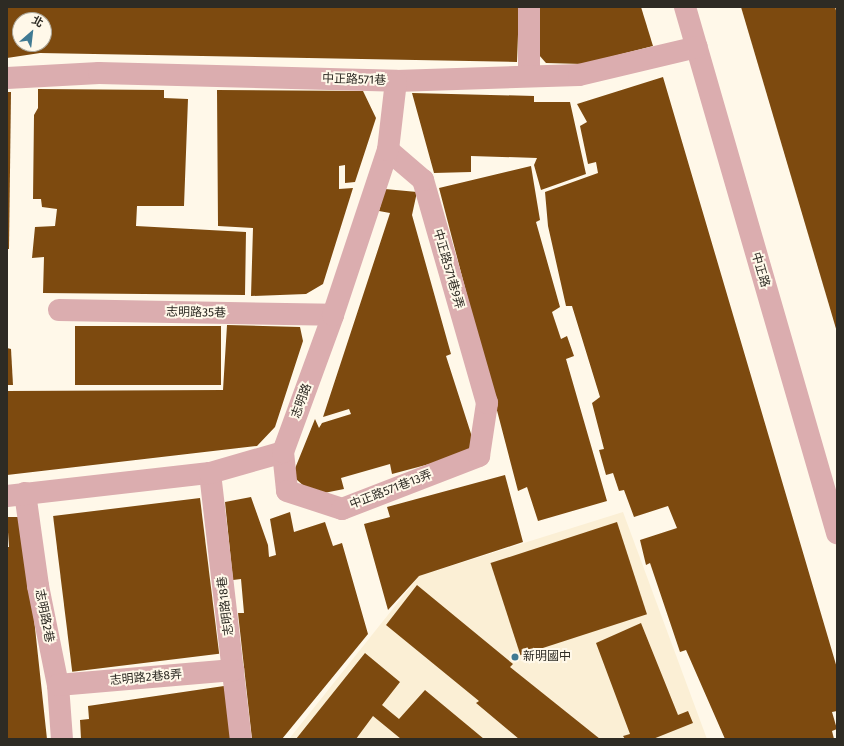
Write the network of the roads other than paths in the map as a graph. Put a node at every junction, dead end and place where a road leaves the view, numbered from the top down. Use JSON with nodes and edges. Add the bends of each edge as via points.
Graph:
{"nodes":[{"id":1,"x":529,"y":7,"type":"edge"},
{"id":2,"x":685,"y":7,"type":"edge"},
{"id":3,"x":697,"y":47,"type":"junction"},
{"id":4,"x":529,"y":76,"type":"junction"},
{"id":5,"x":7,"y":78,"type":"edge"},
{"id":6,"x":396,"y":81,"type":"junction"},
{"id":7,"x":388,"y":150,"type":"junction"},
{"id":8,"x":58,"y":310,"type":"dead end"},
{"id":9,"x":333,"y":315,"type":"junction"},
{"id":10,"x":487,"y":403,"type":"joint"},
{"id":11,"x":283,"y":452,"type":"junction"},
{"id":12,"x":210,"y":473,"type":"junction"},
{"id":13,"x":828,"y":477,"type":"edge"},
{"id":14,"x":16,"y":494,"type":"edge"},
{"id":15,"x":837,"y":533,"type":"edge"},
{"id":16,"x":233,"y":670,"type":"junction"},
{"id":17,"x":58,"y":685,"type":"junction"},
{"id":18,"x":62,"y":739,"type":"edge"},
{"id":19,"x":241,"y":739,"type":"edge"}],
"edges":[{"from":1,"to":4,"type":"street"},
{"from":2,"to":3,"type":"street","name":"中正路"},
{"from":3,"to":4,"type":"street","name":"中正路571巷","via":[[579,75]]},
{"from":3,"to":13,"type":"street","name":"中正路"},
{"from":4,"to":6,"type":"street","name":"中正路571巷"},
{"from":5,"to":6,"type":"street","name":"中正路571巷","via":[[99,73]]},
{"from":6,"to":7,"type":"street","name":"志明路"},
{"from":7,"to":9,"type":"street","name":"志明路"},
{"from":7,"to":10,"type":"street","name":"中正路571巷9弄","via":[[423,180]]},
{"from":8,"to":9,"type":"street","name":"志明路35巷"},
{"from":9,"to":11,"type":"street","name":"志明路"},
{"from":10,"to":11,"type":"street","name":"中正路571巷13弄","via":[[479,456],[342,509],[287,491]]},
{"from":11,"to":12,"type":"street"},
{"from":12,"to":14,"type":"street"},
{"from":12,"to":16,"type":"street","name":"志明路18巷"},
{"from":13,"to":15,"type":"street","name":"中正路"},
{"from":14,"to":17,"type":"street","name":"志明路2巷"},
{"from":16,"to":17,"type":"street","name":"志明路2巷8弄"},
{"from":16,"to":19,"type":"street","name":"志明路18巷"},
{"from":17,"to":18,"type":"street","name":"志明路2巷"}]}
